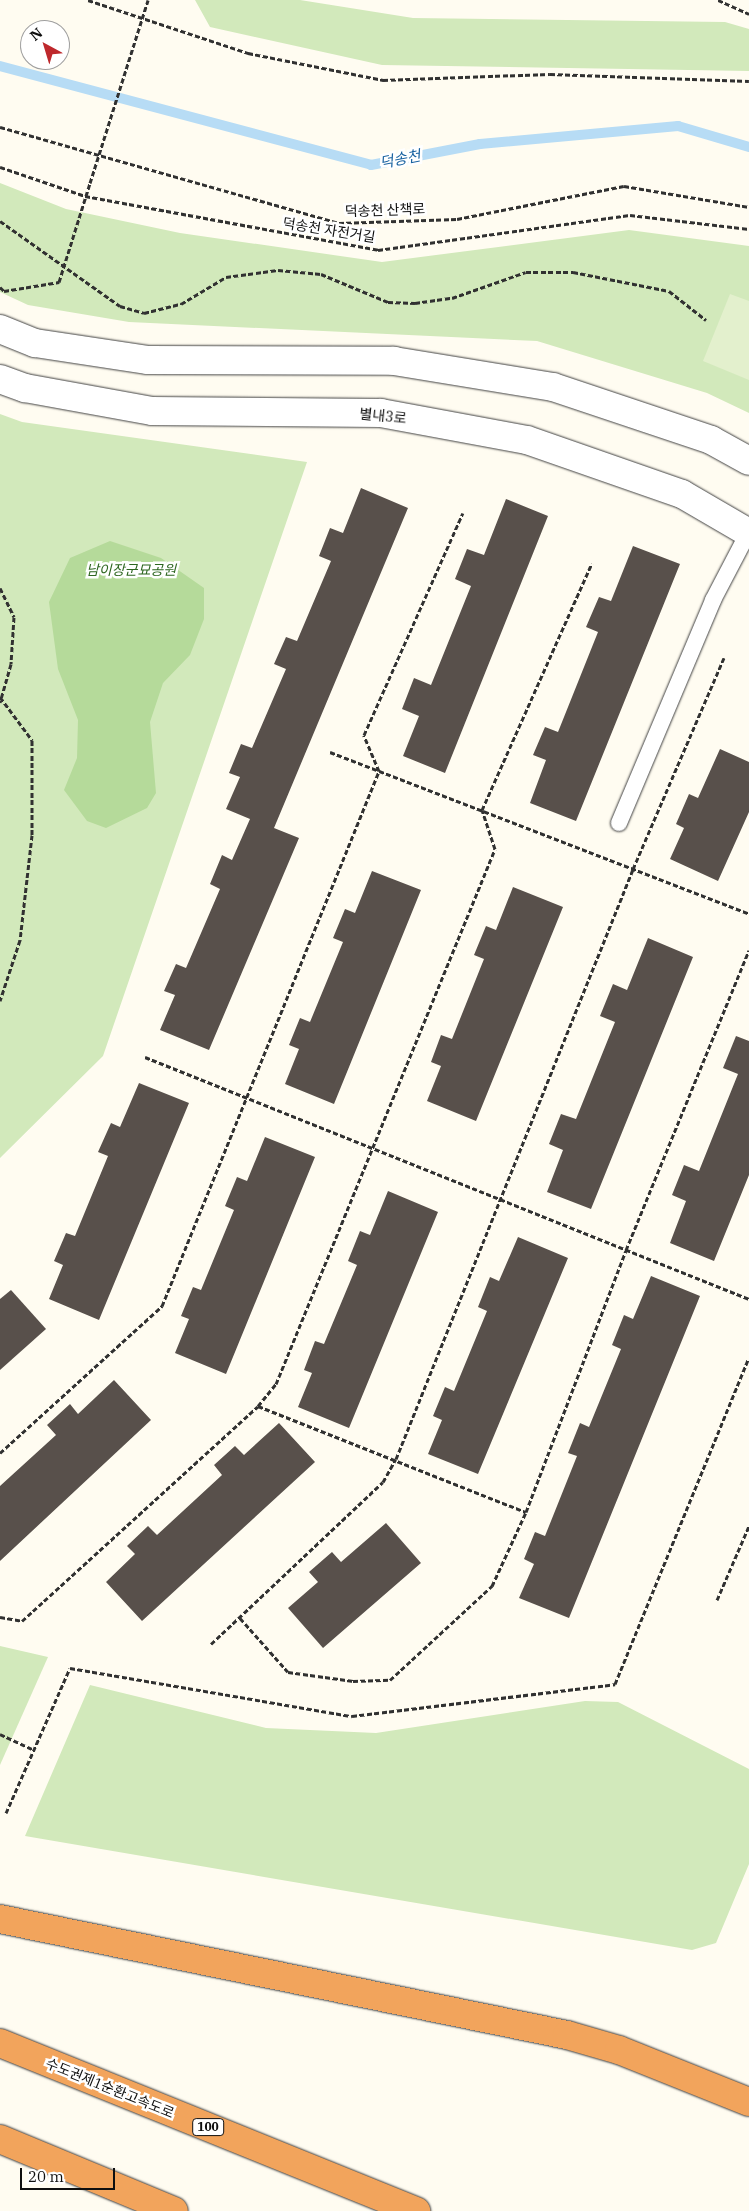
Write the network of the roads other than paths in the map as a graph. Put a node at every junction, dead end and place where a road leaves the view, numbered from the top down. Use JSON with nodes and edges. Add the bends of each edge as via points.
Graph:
{"nodes":[{"id":1,"x":0,"y":329,"type":"edge"},
{"id":2,"x":0,"y":379,"type":"edge"},
{"id":3,"x":749,"y":462,"type":"edge"},
{"id":4,"x":749,"y":532,"type":"edge"},
{"id":5,"x":619,"y":823,"type":"dead end"},
{"id":6,"x":0,"y":1919,"type":"edge"},
{"id":7,"x":0,"y":2043,"type":"edge"},
{"id":8,"x":749,"y":2102,"type":"edge"},
{"id":9,"x":0,"y":2139,"type":"edge"},
{"id":10,"x":174,"y":2211,"type":"edge"},
{"id":11,"x":416,"y":2211,"type":"edge"}],
"edges":[{"from":1,"to":3,"type":"street","via":[[35,343],[147,360],[394,361],[553,387],[711,440]]},
{"from":2,"to":4,"type":"street","name":"별내3로","via":[[25,388],[152,411],[381,413],[527,440],[682,494]]},
{"from":4,"to":5,"type":"lane","via":[[713,600]]},
{"from":6,"to":8,"type":"highway","via":[[567,2035],[619,2050]]},
{"from":7,"to":11,"type":"highway","name":"수도권제1순환고속도로","number":"100"},
{"from":9,"to":10,"type":"highway"}]}
